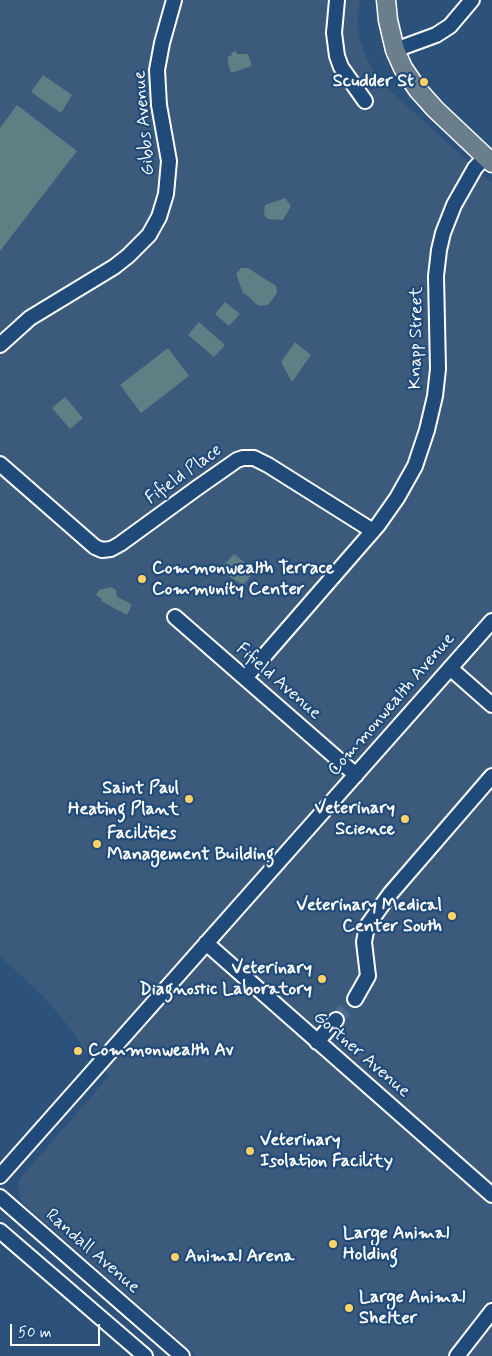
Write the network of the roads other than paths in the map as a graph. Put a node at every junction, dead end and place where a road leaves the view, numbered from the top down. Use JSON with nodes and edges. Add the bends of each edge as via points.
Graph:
{"nodes":[{"id":1,"x":174,"y":0,"type":"edge"},
{"id":2,"x":337,"y":0,"type":"edge"},
{"id":3,"x":386,"y":0,"type":"edge"},
{"id":4,"x":472,"y":0,"type":"edge"},
{"id":5,"x":395,"y":50,"type":"junction"},
{"id":6,"x":365,"y":101,"type":"dead end"},
{"id":7,"x":489,"y":160,"type":"edge"},
{"id":8,"x":0,"y":345,"type":"edge"},
{"id":9,"x":0,"y":464,"type":"edge"},
{"id":10,"x":373,"y":531,"type":"junction"},
{"id":11,"x":175,"y":617,"type":"dead end"},
{"id":12,"x":492,"y":621,"type":"edge"},
{"id":13,"x":450,"y":668,"type":"junction"},
{"id":14,"x":245,"y":678,"type":"junction"},
{"id":15,"x":492,"y":705,"type":"edge"},
{"id":16,"x":356,"y":775,"type":"junction"},
{"id":17,"x":492,"y":776,"type":"edge"},
{"id":18,"x":206,"y":943,"type":"junction"},
{"id":19,"x":355,"y":998,"type":"tunnel mouth"},
{"id":20,"x":336,"y":1020,"type":"tunnel mouth"},
{"id":21,"x":318,"y":1042,"type":"junction"},
{"id":22,"x":0,"y":1176,"type":"edge"},
{"id":23,"x":492,"y":1195,"type":"edge"},
{"id":24,"x":0,"y":1197,"type":"edge"},
{"id":25,"x":0,"y":1231,"type":"edge"},
{"id":26,"x":492,"y":1311,"type":"edge"},
{"id":27,"x":145,"y":1356,"type":"edge"},
{"id":28,"x":182,"y":1356,"type":"edge"},
{"id":29,"x":457,"y":1356,"type":"edge"}],
"edges":[{"from":1,"to":8,"type":"street","name":"Gibbs Avenue","via":[[157,70],[158,105],[169,170],[159,217],[142,242],[120,263],[30,318]]},
{"from":2,"to":6,"type":"street","via":[[334,33],[337,56]]},
{"from":3,"to":5,"type":"main road"},
{"from":4,"to":5,"type":"street","via":[[450,26],[436,35]]},
{"from":5,"to":7,"type":"main road","via":[[418,90]]},
{"from":7,"to":10,"type":"street","name":"Knapp Street","via":[[475,168],[454,205],[439,250],[436,276],[438,369],[428,430],[404,487]]},
{"from":9,"to":10,"type":"street","name":"Fifield Place","via":[[102,550],[115,547],[242,458],[254,458],[268,464]]},
{"from":10,"to":14,"type":"street","name":"Knapp Street"},
{"from":11,"to":14,"type":"street","name":"Fifield Avenue"},
{"from":12,"to":13,"type":"street","name":"Commonwealth Avenue"},
{"from":13,"to":15,"type":"street"},
{"from":13,"to":16,"type":"street","name":"Commonwealth Avenue"},
{"from":14,"to":16,"type":"street","name":"Fifield Avenue"},
{"from":16,"to":18,"type":"street","name":"Commonwealth Avenue"},
{"from":17,"to":19,"type":"street","via":[[390,894],[368,926],[364,942],[368,976]]},
{"from":18,"to":21,"type":"street","name":"Gortner Avenue"},
{"from":18,"to":22,"type":"street","name":"Commonwealth Avenue"},
{"from":20,"to":21,"type":"street"},
{"from":21,"to":23,"type":"street","name":"Gortner Avenue"},
{"from":24,"to":28,"type":"street","name":"Randall Avenue"},
{"from":25,"to":27,"type":"street"},
{"from":26,"to":29,"type":"street"}]}
